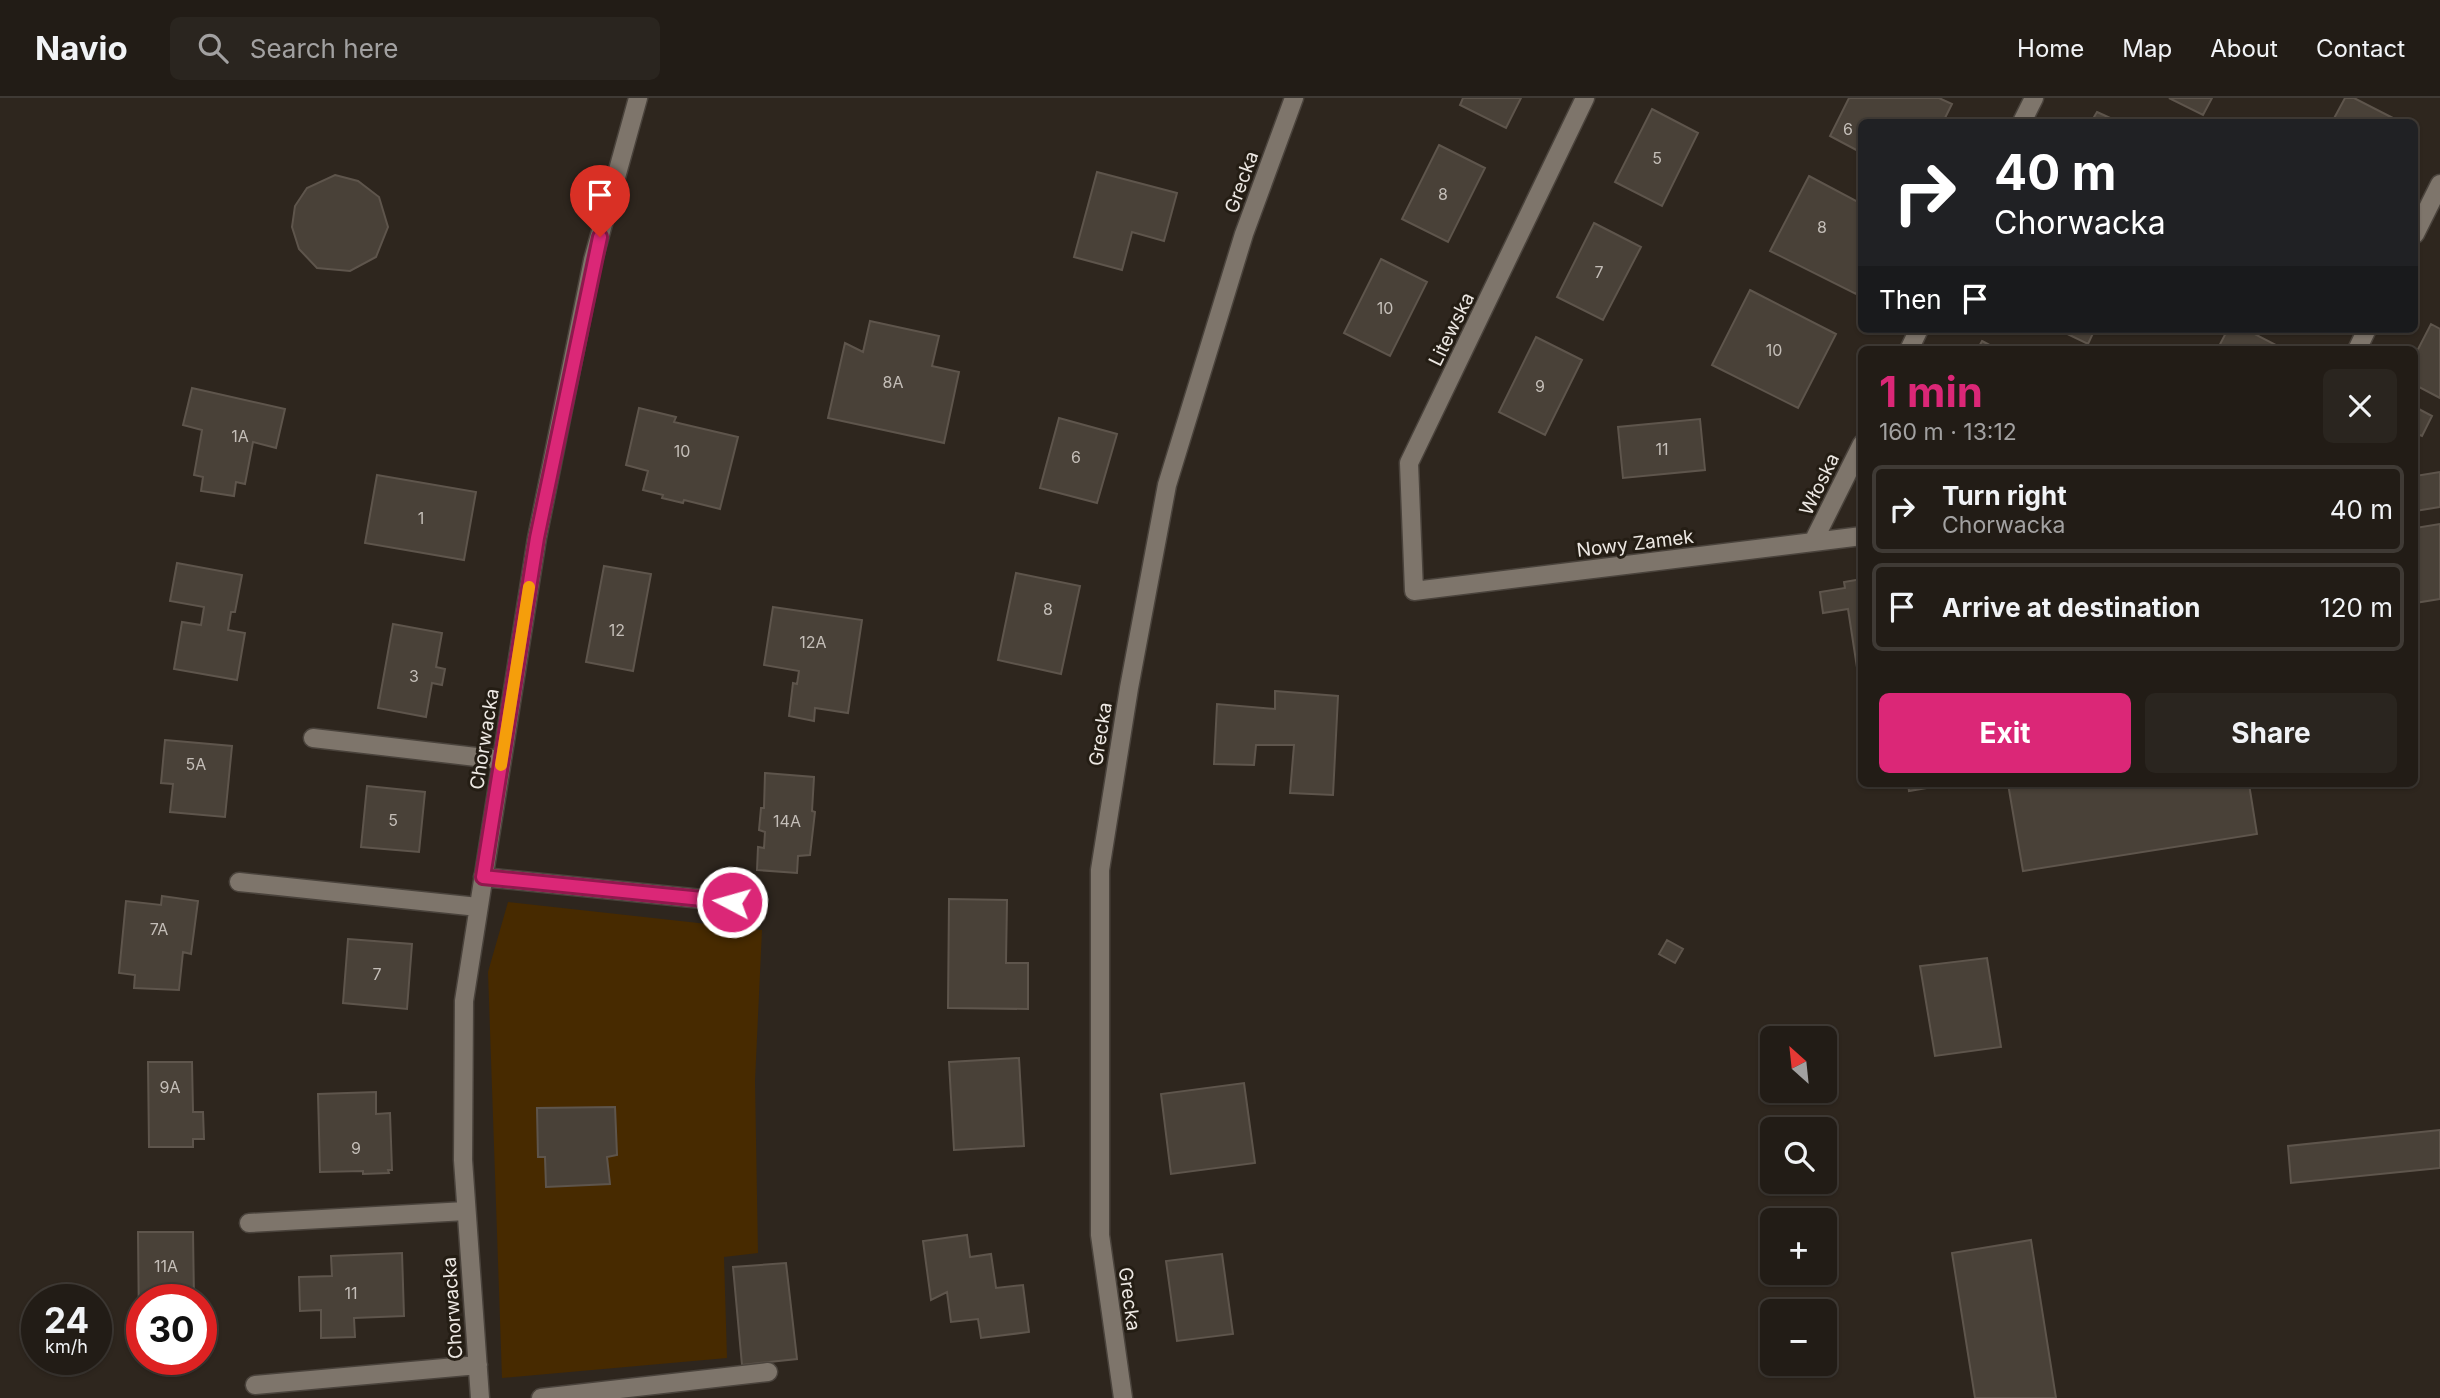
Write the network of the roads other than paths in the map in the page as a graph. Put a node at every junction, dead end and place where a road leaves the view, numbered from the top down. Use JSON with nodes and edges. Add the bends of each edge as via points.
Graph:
{"nodes":[{"id":1,"x":638,"y":98,"type":"edge"},
{"id":2,"x":1294,"y":98,"type":"edge"},
{"id":3,"x":1585,"y":98,"type":"edge"},
{"id":4,"x":2034,"y":98,"type":"edge"},
{"id":5,"x":2024,"y":119,"type":"edge"},
{"id":6,"x":2440,"y":184,"type":"edge"},
{"id":7,"x":2418,"y":228,"type":"edge"},
{"id":8,"x":1858,"y":452,"type":"edge"},
{"id":9,"x":1858,"y":536,"type":"edge"},
{"id":10,"x":1813,"y":542,"type":"junction"},
{"id":11,"x":1414,"y":591,"type":"joint"},
{"id":12,"x":313,"y":738,"type":"dead end"},
{"id":13,"x":502,"y":760,"type":"junction"},
{"id":14,"x":483,"y":877,"type":"junction"},
{"id":15,"x":239,"y":882,"type":"dead end"},
{"id":16,"x":732,"y":902,"type":"dead end"},
{"id":17,"x":478,"y":907,"type":"junction"},
{"id":18,"x":466,"y":1211,"type":"junction"},
{"id":19,"x":249,"y":1223,"type":"dead end"},
{"id":20,"x":478,"y":1365,"type":"junction"},
{"id":21,"x":768,"y":1372,"type":"dead end"},
{"id":22,"x":255,"y":1385,"type":"dead end"},
{"id":23,"x":480,"y":1398,"type":"edge"},
{"id":24,"x":541,"y":1398,"type":"edge"},
{"id":25,"x":1123,"y":1398,"type":"edge"}],
"edges":[{"from":1,"to":13,"type":"street","name":"Chorwacka","via":[[590,273],[537,538]]},
{"from":2,"to":25,"type":"street","name":"Grecka","via":[[1244,234],[1167,485],[1100,870],[1100,1235]]},
{"from":3,"to":11,"type":"street","name":"Litewska","via":[[1409,463]]},
{"from":4,"to":5,"type":"street"},
{"from":6,"to":7,"type":"street"},
{"from":8,"to":10,"type":"street","name":"Włoska"},
{"from":9,"to":10,"type":"street","name":"Nowy Zamek"},
{"from":10,"to":11,"type":"street","name":"Nowy Zamek"},
{"from":12,"to":13,"type":"street"},
{"from":13,"to":14,"type":"street","name":"Chorwacka"},
{"from":14,"to":16,"type":"street"},
{"from":14,"to":17,"type":"street","name":"Chorwacka"},
{"from":15,"to":17,"type":"street"},
{"from":17,"to":18,"type":"street","name":"Chorwacka","via":[[464,1001]]},
{"from":18,"to":19,"type":"street"},
{"from":18,"to":20,"type":"street","name":"Chorwacka"},
{"from":20,"to":22,"type":"street"},
{"from":20,"to":23,"type":"street","name":"Chorwacka"},
{"from":21,"to":24,"type":"street"}]}
